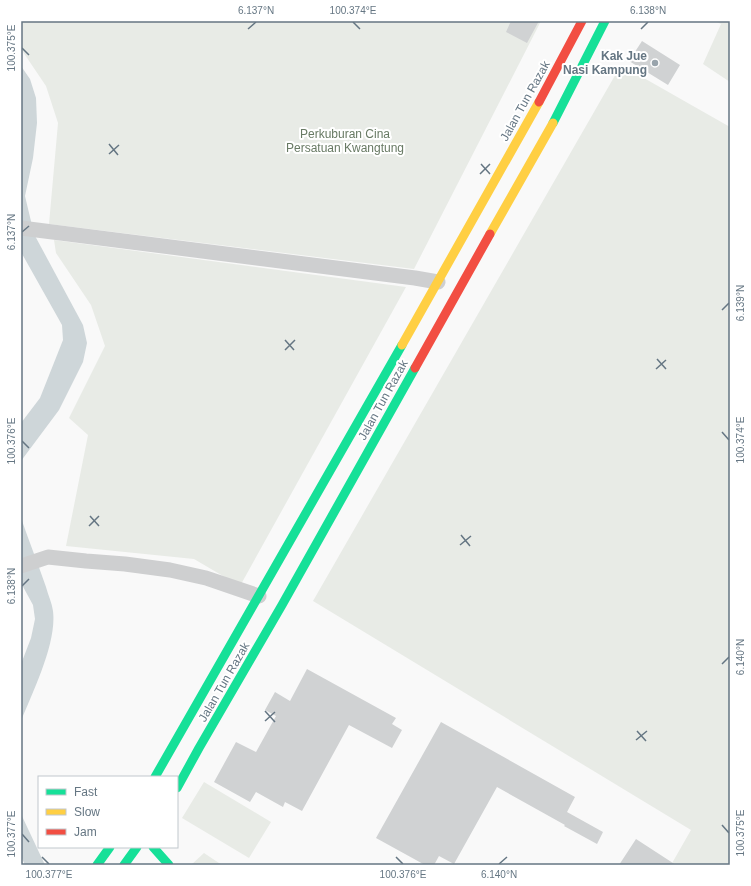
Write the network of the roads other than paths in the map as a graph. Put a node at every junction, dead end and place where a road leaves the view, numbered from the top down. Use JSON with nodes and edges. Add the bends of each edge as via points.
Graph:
{"nodes":[{"id":1,"x":582,"y":21,"type":"edge"},
{"id":2,"x":605,"y":21,"type":"edge"},
{"id":3,"x":21,"y":228,"type":"edge"},
{"id":4,"x":438,"y":282,"type":"junction"},
{"id":5,"x":21,"y":566,"type":"edge"},
{"id":6,"x":259,"y":596,"type":"junction"},
{"id":7,"x":156,"y":776,"type":"edge"},
{"id":8,"x":178,"y":786,"type":"edge"},
{"id":9,"x":109,"y":848,"type":"edge"},
{"id":10,"x":137,"y":848,"type":"edge"},
{"id":11,"x":154,"y":848,"type":"edge"},
{"id":12,"x":97,"y":865,"type":"edge"},
{"id":13,"x":124,"y":865,"type":"edge"},
{"id":14,"x":169,"y":865,"type":"edge"}],
"edges":[{"from":1,"to":4,"type":"main road","name":"Jalan Tun Razak"},
{"from":2,"to":8,"type":"main road","name":"Jalan Tun Razak","via":[[546,135]]},
{"from":3,"to":4,"type":"street"},
{"from":4,"to":6,"type":"main road","name":"Jalan Tun Razak"},
{"from":5,"to":6,"type":"street","via":[[48,557],[124,564],[206,578]]},
{"from":6,"to":7,"type":"main road","name":"Jalan Tun Razak"},
{"from":9,"to":12,"type":"main road"},
{"from":10,"to":13,"type":"main road"},
{"from":11,"to":14,"type":"main road"}]}
